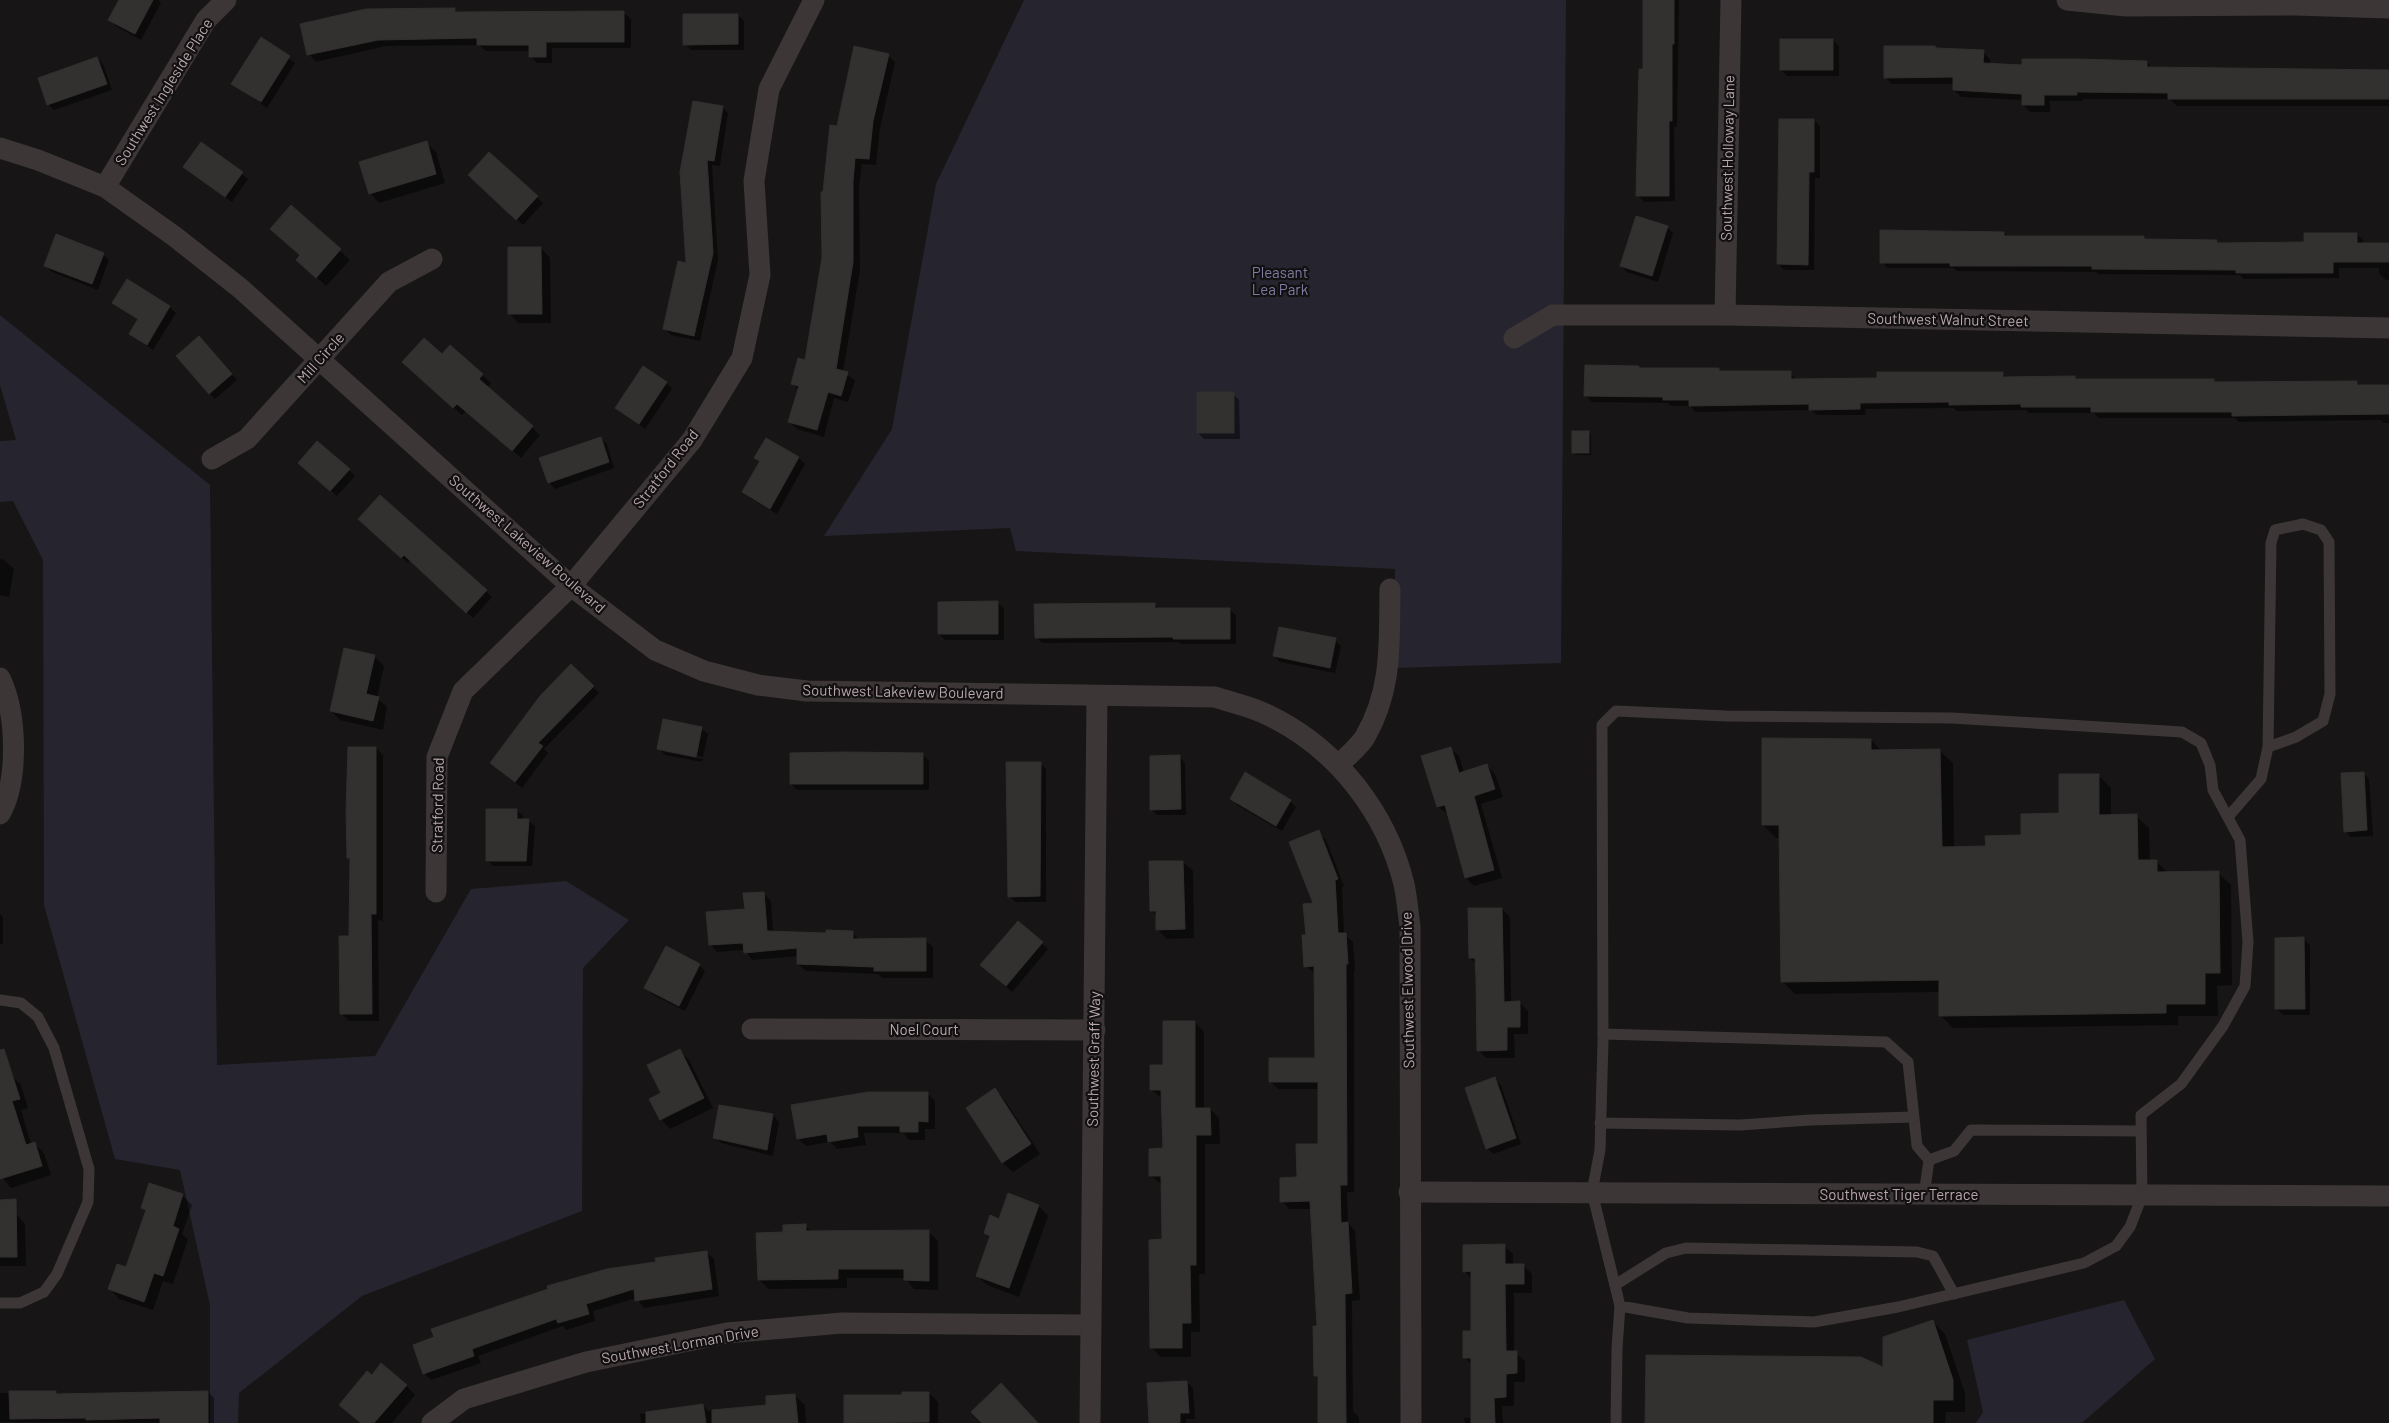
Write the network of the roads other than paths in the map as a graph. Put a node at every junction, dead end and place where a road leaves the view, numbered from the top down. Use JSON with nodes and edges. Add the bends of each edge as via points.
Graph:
{"nodes":[{"id":1,"x":226,"y":0,"type":"edge"},
{"id":2,"x":814,"y":0,"type":"edge"},
{"id":3,"x":1730,"y":0,"type":"edge"},
{"id":4,"x":2067,"y":0,"type":"edge"},
{"id":5,"x":2389,"y":8,"type":"edge"},
{"id":6,"x":0,"y":148,"type":"edge"},
{"id":7,"x":105,"y":188,"type":"junction"},
{"id":8,"x":432,"y":259,"type":"dead end"},
{"id":9,"x":1725,"y":316,"type":"junction"},
{"id":10,"x":2389,"y":328,"type":"edge"},
{"id":11,"x":1514,"y":338,"type":"dead end"},
{"id":12,"x":320,"y":359,"type":"junction"},
{"id":13,"x":212,"y":458,"type":"dead end"},
{"id":14,"x":571,"y":586,"type":"junction"},
{"id":15,"x":1390,"y":589,"type":"dead end"},
{"id":16,"x":0,"y":678,"type":"edge"},
{"id":17,"x":1096,"y":696,"type":"junction"},
{"id":18,"x":2268,"y":747,"type":"junction"},
{"id":19,"x":1339,"y":766,"type":"junction"},
{"id":20,"x":0,"y":814,"type":"edge"},
{"id":21,"x":2228,"y":817,"type":"junction"},
{"id":22,"x":436,"y":892,"type":"dead end"},
{"id":23,"x":0,"y":1000,"type":"edge"},
{"id":24,"x":752,"y":1029,"type":"dead end"},
{"id":25,"x":1095,"y":1030,"type":"junction"},
{"id":26,"x":1603,"y":1034,"type":"junction"},
{"id":27,"x":1913,"y":1117,"type":"junction"},
{"id":28,"x":1600,"y":1123,"type":"junction"},
{"id":29,"x":2141,"y":1131,"type":"junction"},
{"id":30,"x":1929,"y":1160,"type":"junction"},
{"id":31,"x":1409,"y":1192,"type":"junction"},
{"id":32,"x":1592,"y":1192,"type":"junction"},
{"id":33,"x":1924,"y":1196,"type":"junction"},
{"id":34,"x":2142,"y":1196,"type":"junction"},
{"id":35,"x":2389,"y":1196,"type":"edge"},
{"id":36,"x":1615,"y":1285,"type":"junction"},
{"id":37,"x":1954,"y":1294,"type":"junction"},
{"id":38,"x":0,"y":1303,"type":"edge"},
{"id":39,"x":1620,"y":1306,"type":"junction"},
{"id":40,"x":1091,"y":1325,"type":"junction"},
{"id":41,"x":432,"y":1423,"type":"edge"},
{"id":42,"x":1090,"y":1423,"type":"edge"},
{"id":43,"x":1411,"y":1423,"type":"edge"},
{"id":44,"x":1616,"y":1423,"type":"edge"}],
"edges":[{"from":1,"to":7,"type":"street","name":"Southwest Ingleside Place","via":[[206,20]]},
{"from":2,"to":14,"type":"street","name":"Stratford Road","via":[[769,89],[754,181],[760,275],[742,358],[692,440]]},
{"from":3,"to":9,"type":"street","name":"Southwest Holloway Lane"},
{"from":4,"to":5,"type":"street","via":[[2126,6]]},
{"from":6,"to":7,"type":"street","name":"Southwest Lakeview Boulevard"},
{"from":7,"to":12,"type":"street","name":"Southwest Lakeview Boulevard","via":[[240,288]]},
{"from":8,"to":12,"type":"street","name":"Mill Circle","via":[[389,282]]},
{"from":9,"to":10,"type":"street","name":"Southwest Walnut Street"},
{"from":9,"to":11,"type":"street","name":"Southwest Walnut Street","via":[[1553,314]]},
{"from":12,"to":13,"type":"street","name":"Mill Circle","via":[[247,439]]},
{"from":12,"to":14,"type":"street","name":"Southwest Lakeview Boulevard"},
{"from":14,"to":17,"type":"street","name":"Southwest Lakeview Boulevard","via":[[656,650],[704,671],[758,685],[808,691]]},
{"from":14,"to":22,"type":"street","name":"Stratford Road","via":[[463,691],[437,757]]},
{"from":15,"to":19,"type":"street","via":[[1388,677],[1379,708],[1364,738]]},
{"from":16,"to":20,"type":"street","via":[[12,714],[13,758],[8,801]]},
{"from":17,"to":19,"type":"street","name":"Southwest Lakeview Boulevard","via":[[1215,697],[1269,715],[1309,739]]},
{"from":17,"to":25,"type":"street","name":"Southwest Graff Way"},
{"from":18,"to":18,"type":"lane","via":[[2271,543],[2274,530],[2303,524],[2321,530],[2329,542],[2330,694],[2322,721],[2296,737]]},
{"from":18,"to":21,"type":"lane","via":[[2261,778]]},
{"from":19,"to":31,"type":"street","name":"Southwest Elwood Drive","via":[[1373,808],[1392,847],[1404,885],[1410,926]]},
{"from":21,"to":26,"type":"lane","via":[[2214,790],[2210,765],[2201,743],[2182,732],[1952,718],[1726,716],[1616,710],[1602,725]]},
{"from":21,"to":29,"type":"lane","via":[[2240,840],[2248,942],[2245,986],[2223,1026],[2180,1084],[2141,1115]]},
{"from":23,"to":38,"type":"lane","via":[[21,1003],[38,1017],[54,1048],[89,1169],[88,1202],[57,1274],[44,1292],[20,1303]]},
{"from":24,"to":25,"type":"street","name":"Noel Court"},
{"from":25,"to":40,"type":"street","name":"Southwest Graff Way"},
{"from":26,"to":27,"type":"lane","via":[[1886,1042],[1908,1062]]},
{"from":26,"to":28,"type":"lane"},
{"from":27,"to":28,"type":"lane","via":[[1740,1125]]},
{"from":27,"to":30,"type":"lane","via":[[1917,1146]]},
{"from":28,"to":32,"type":"lane","via":[[1600,1150]]},
{"from":29,"to":30,"type":"lane","via":[[1971,1130],[1954,1151]]},
{"from":29,"to":34,"type":"lane"},
{"from":30,"to":33,"type":"lane"},
{"from":31,"to":32,"type":"street","name":"Southwest Tiger Terrace"},
{"from":31,"to":43,"type":"street","name":"Southwest Elwood Drive"},
{"from":32,"to":33,"type":"street","name":"Southwest Tiger Terrace"},
{"from":32,"to":36,"type":"lane"},
{"from":33,"to":34,"type":"street","name":"Southwest Tiger Terrace"},
{"from":34,"to":35,"type":"street","name":"Southwest Tiger Terrace"},
{"from":34,"to":37,"type":"lane","via":[[2130,1227],[2116,1246],[2084,1263]]},
{"from":36,"to":37,"type":"lane","via":[[1666,1253],[1686,1248],[1917,1252],[1934,1256]]},
{"from":36,"to":39,"type":"lane"},
{"from":37,"to":39,"type":"lane","via":[[1814,1322],[1688,1318]]},
{"from":39,"to":44,"type":"lane"},
{"from":40,"to":41,"type":"street","name":"Southwest Lorman Drive","via":[[842,1323],[727,1333],[577,1364],[464,1399]]},
{"from":40,"to":42,"type":"street","name":"Southwest Graff Way"}]}
